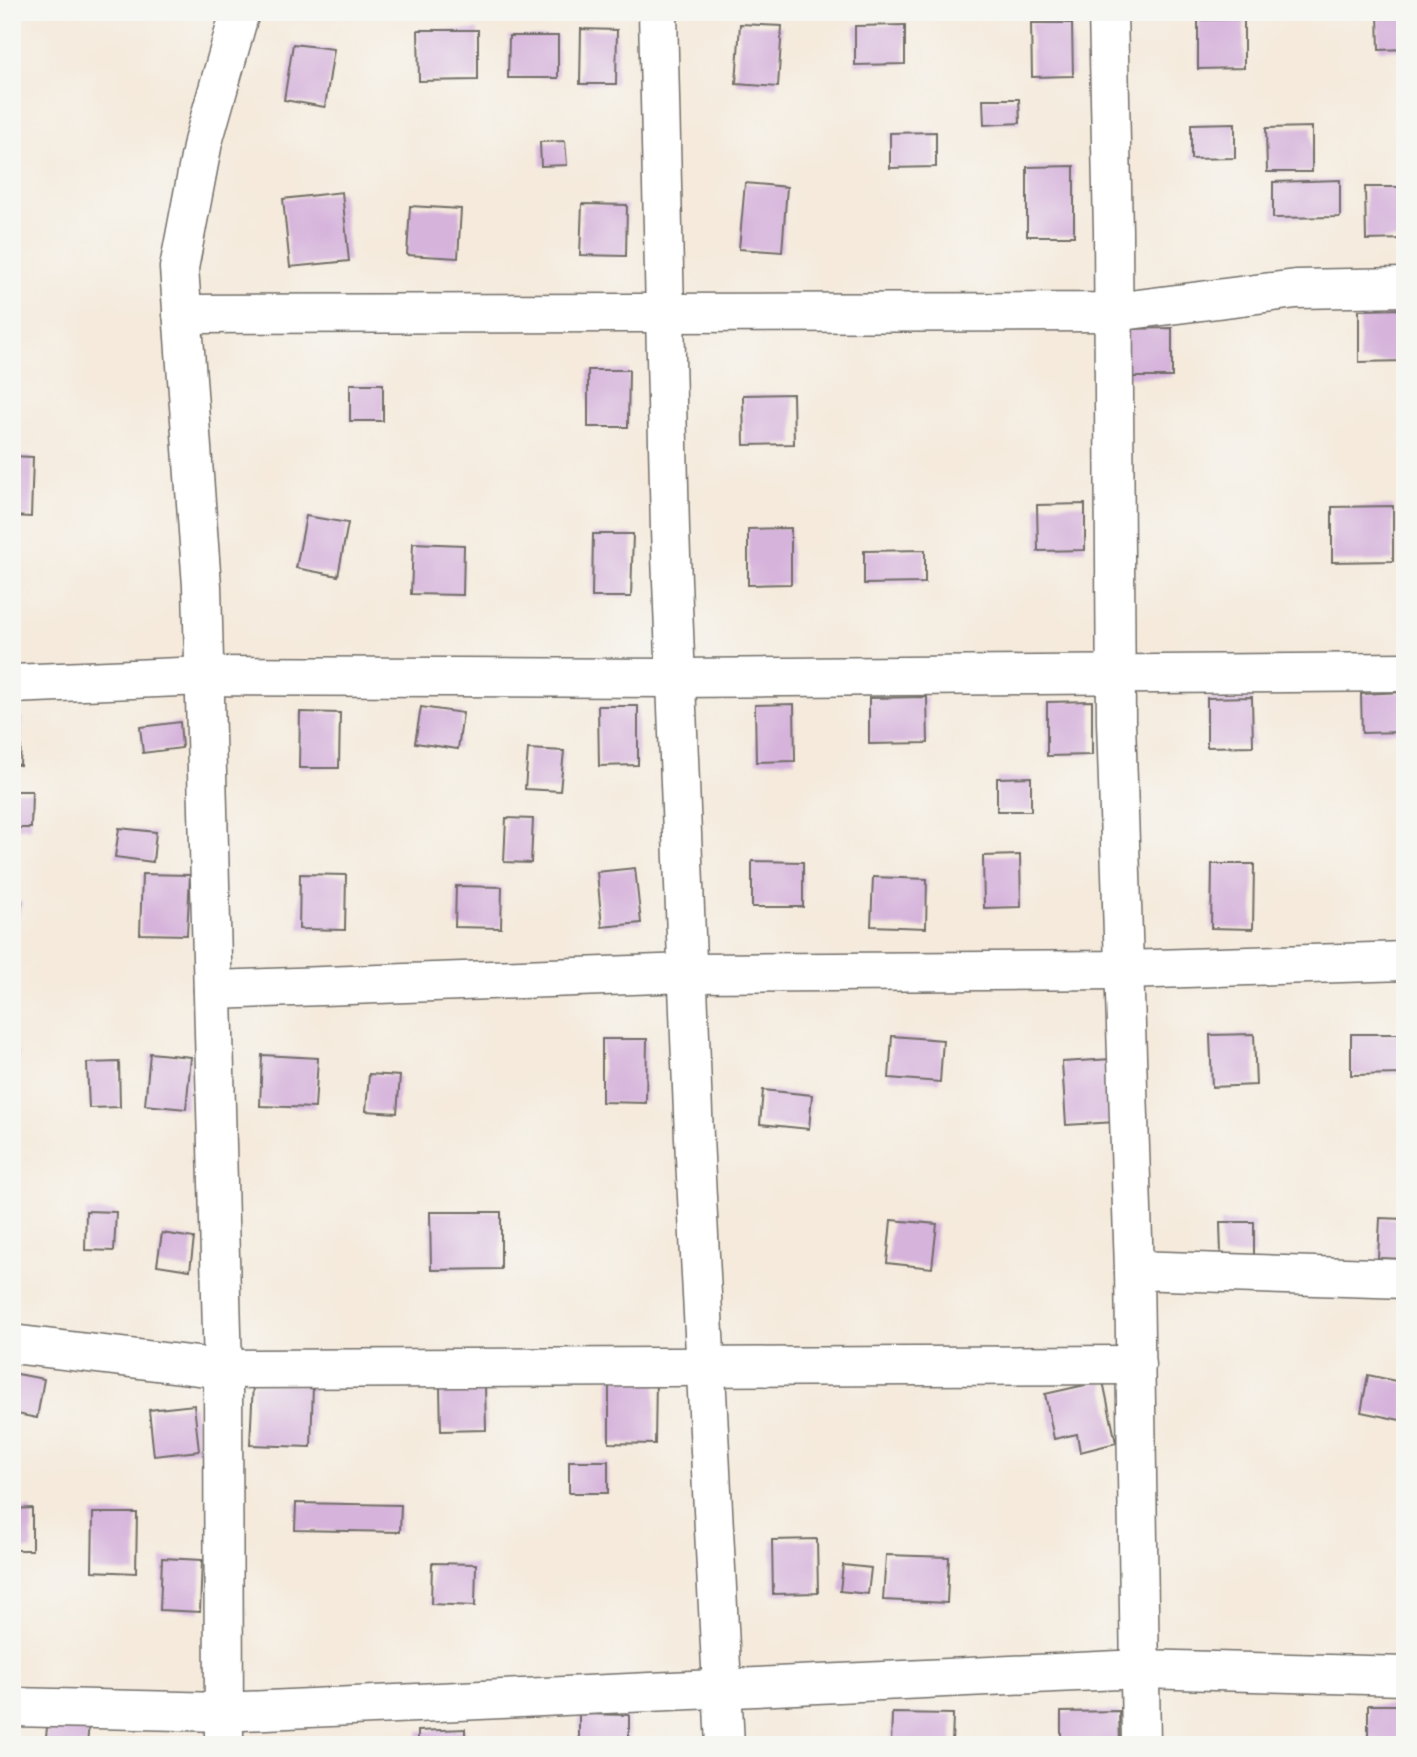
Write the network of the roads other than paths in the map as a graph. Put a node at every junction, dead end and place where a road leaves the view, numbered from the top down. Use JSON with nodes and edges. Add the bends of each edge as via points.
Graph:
{"nodes":[{"id":1,"x":240,"y":12,"type":"edge"},
{"id":2,"x":658,"y":12,"type":"edge"},
{"id":3,"x":1108,"y":12,"type":"edge"},
{"id":4,"x":1405,"y":288,"type":"edge"},
{"id":5,"x":1114,"y":312,"type":"junction"},
{"id":6,"x":182,"y":314,"type":"junction"},
{"id":7,"x":664,"y":314,"type":"junction"},
{"id":8,"x":1405,"y":672,"type":"edge"},
{"id":9,"x":1116,"y":674,"type":"junction"},
{"id":10,"x":204,"y":676,"type":"junction"},
{"id":11,"x":676,"y":678,"type":"junction"},
{"id":12,"x":12,"y":684,"type":"edge"},
{"id":13,"x":1405,"y":961,"type":"edge"},
{"id":14,"x":1124,"y":970,"type":"junction"},
{"id":15,"x":688,"y":974,"type":"junction"},
{"id":16,"x":213,"y":990,"type":"junction"},
{"id":17,"x":1134,"y":1270,"type":"junction"},
{"id":18,"x":1405,"y":1279,"type":"edge"},
{"id":19,"x":12,"y":1344,"type":"edge"},
{"id":20,"x":706,"y":1365,"type":"junction"},
{"id":21,"x":1136,"y":1365,"type":"junction"},
{"id":22,"x":223,"y":1369,"type":"junction"},
{"id":23,"x":1140,"y":1669,"type":"junction"},
{"id":24,"x":1405,"y":1676,"type":"edge"},
{"id":25,"x":723,"y":1689,"type":"junction"},
{"id":26,"x":12,"y":1707,"type":"edge"},
{"id":27,"x":224,"y":1728,"type":"edge"},
{"id":28,"x":725,"y":1745,"type":"edge"},
{"id":29,"x":1141,"y":1745,"type":"edge"}],
"edges":[{"from":1,"to":6,"type":"street","via":[[193,192],[179,268]]},
{"from":2,"to":7,"type":"street"},
{"from":3,"to":5,"type":"street"},
{"from":4,"to":5,"type":"street","via":[[1296,289]]},
{"from":5,"to":7,"type":"street"},
{"from":5,"to":9,"type":"street"},
{"from":6,"to":7,"type":"street"},
{"from":6,"to":10,"type":"street"},
{"from":7,"to":11,"type":"street"},
{"from":8,"to":9,"type":"street"},
{"from":9,"to":11,"type":"street"},
{"from":9,"to":14,"type":"street"},
{"from":10,"to":11,"type":"street"},
{"from":10,"to":12,"type":"street"},
{"from":10,"to":16,"type":"street"},
{"from":11,"to":15,"type":"street"},
{"from":13,"to":14,"type":"street"},
{"from":14,"to":15,"type":"street"},
{"from":14,"to":17,"type":"street"},
{"from":15,"to":16,"type":"street"},
{"from":15,"to":20,"type":"street"},
{"from":16,"to":22,"type":"street"},
{"from":17,"to":18,"type":"street"},
{"from":17,"to":21,"type":"street"},
{"from":19,"to":22,"type":"street"},
{"from":20,"to":21,"type":"street"},
{"from":20,"to":22,"type":"street"},
{"from":20,"to":25,"type":"street"},
{"from":21,"to":23,"type":"street"},
{"from":22,"to":27,"type":"street"},
{"from":23,"to":24,"type":"street"},
{"from":23,"to":25,"type":"street"},
{"from":23,"to":29,"type":"street"},
{"from":25,"to":27,"type":"street"},
{"from":25,"to":28,"type":"street"},
{"from":26,"to":27,"type":"street"}]}
